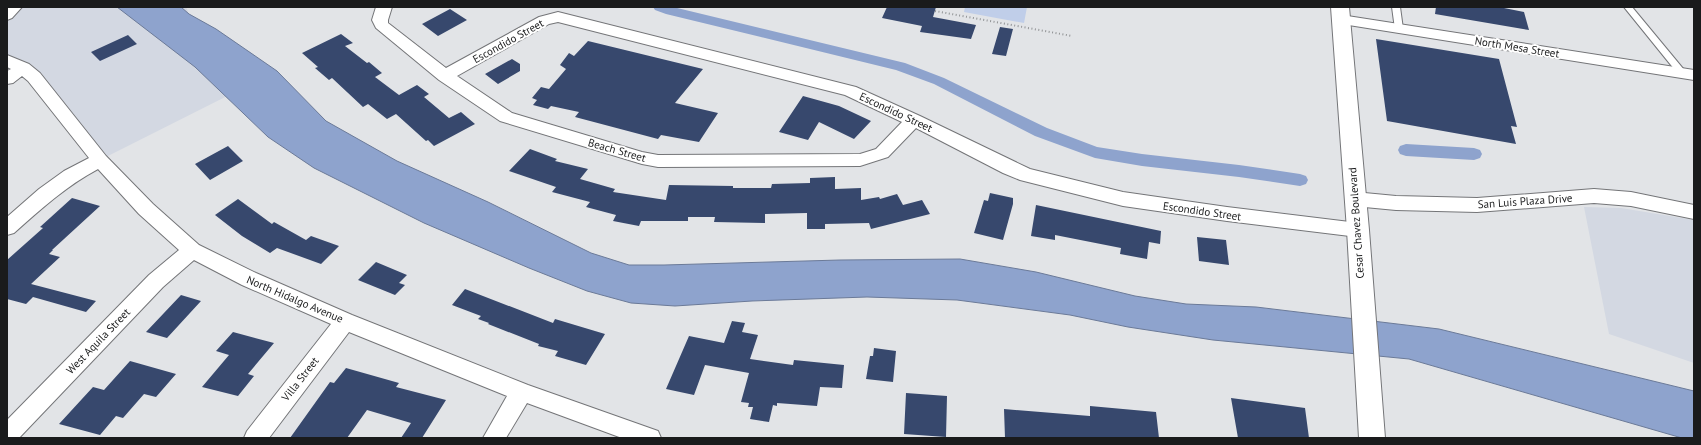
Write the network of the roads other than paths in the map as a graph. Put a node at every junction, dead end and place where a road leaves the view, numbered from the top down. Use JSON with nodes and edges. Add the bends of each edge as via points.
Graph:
{"nodes":[{"id":1,"x":14,"y":7,"type":"edge"},
{"id":2,"x":384,"y":7,"type":"edge"},
{"id":3,"x":1396,"y":7,"type":"edge"},
{"id":4,"x":1628,"y":7,"type":"edge"},
{"id":5,"x":7,"y":14,"type":"edge"},
{"id":6,"x":1340,"y":14,"type":"edge"},
{"id":7,"x":1399,"y":29,"type":"junction"},
{"id":8,"x":12,"y":69,"type":"edge"},
{"id":9,"x":1688,"y":74,"type":"edge"},
{"id":10,"x":445,"y":76,"type":"junction"},
{"id":11,"x":914,"y":120,"type":"junction"},
{"id":12,"x":100,"y":160,"type":"junction"},
{"id":13,"x":1354,"y":199,"type":"junction"},
{"id":14,"x":1694,"y":212,"type":"edge"},
{"id":15,"x":7,"y":228,"type":"edge"},
{"id":16,"x":1358,"y":230,"type":"junction"},
{"id":17,"x":192,"y":250,"type":"junction"},
{"id":18,"x":346,"y":321,"type":"junction"},
{"id":19,"x":522,"y":392,"type":"junction"},
{"id":20,"x":7,"y":435,"type":"edge"},
{"id":21,"x":255,"y":438,"type":"edge"},
{"id":22,"x":494,"y":438,"type":"edge"},
{"id":23,"x":650,"y":438,"type":"edge"},
{"id":24,"x":1372,"y":438,"type":"edge"}],
"edges":[{"from":1,"to":5,"type":"street"},
{"from":2,"to":10,"type":"street","name":"Beach Street","via":[[381,25]]},
{"from":3,"to":7,"type":"lane"},
{"from":4,"to":9,"type":"lane"},
{"from":6,"to":7,"type":"street","name":"North Mesa Street"},
{"from":6,"to":13,"type":"street","name":"Cesar Chavez Boulevard"},
{"from":7,"to":9,"type":"street","name":"North Mesa Street"},
{"from":8,"to":12,"type":"street","name":"North Hidalgo Avenue","via":[[34,77]]},
{"from":10,"to":11,"type":"street","name":"Escondido Street","via":[[544,20],[558,17],[850,90]]},
{"from":10,"to":11,"type":"street","name":"Beach Street","via":[[506,117],[658,161],[860,160],[882,153]]},
{"from":11,"to":16,"type":"street","name":"Escondido Street","via":[[1026,175],[1123,199]]},
{"from":12,"to":15,"type":"street","via":[[70,176]]},
{"from":12,"to":17,"type":"street","name":"North Hidalgo Avenue","via":[[146,209]]},
{"from":13,"to":14,"type":"street","name":"San Luis Plaza Drive","via":[[1477,205],[1612,196]]},
{"from":13,"to":16,"type":"street","name":"Cesar Chavez Boulevard"},
{"from":16,"to":24,"type":"street","name":"Cesar Chavez Boulevard"},
{"from":17,"to":18,"type":"street","name":"North Hidalgo Avenue","via":[[249,280]]},
{"from":17,"to":20,"type":"street","name":"West Aquila Street","via":[[156,281]]},
{"from":18,"to":19,"type":"street","name":"North Hidalgo Avenue"},
{"from":18,"to":21,"type":"street","name":"Villa Street"},
{"from":19,"to":22,"type":"street"},
{"from":19,"to":23,"type":"street","name":"North Hidalgo Avenue"}]}
